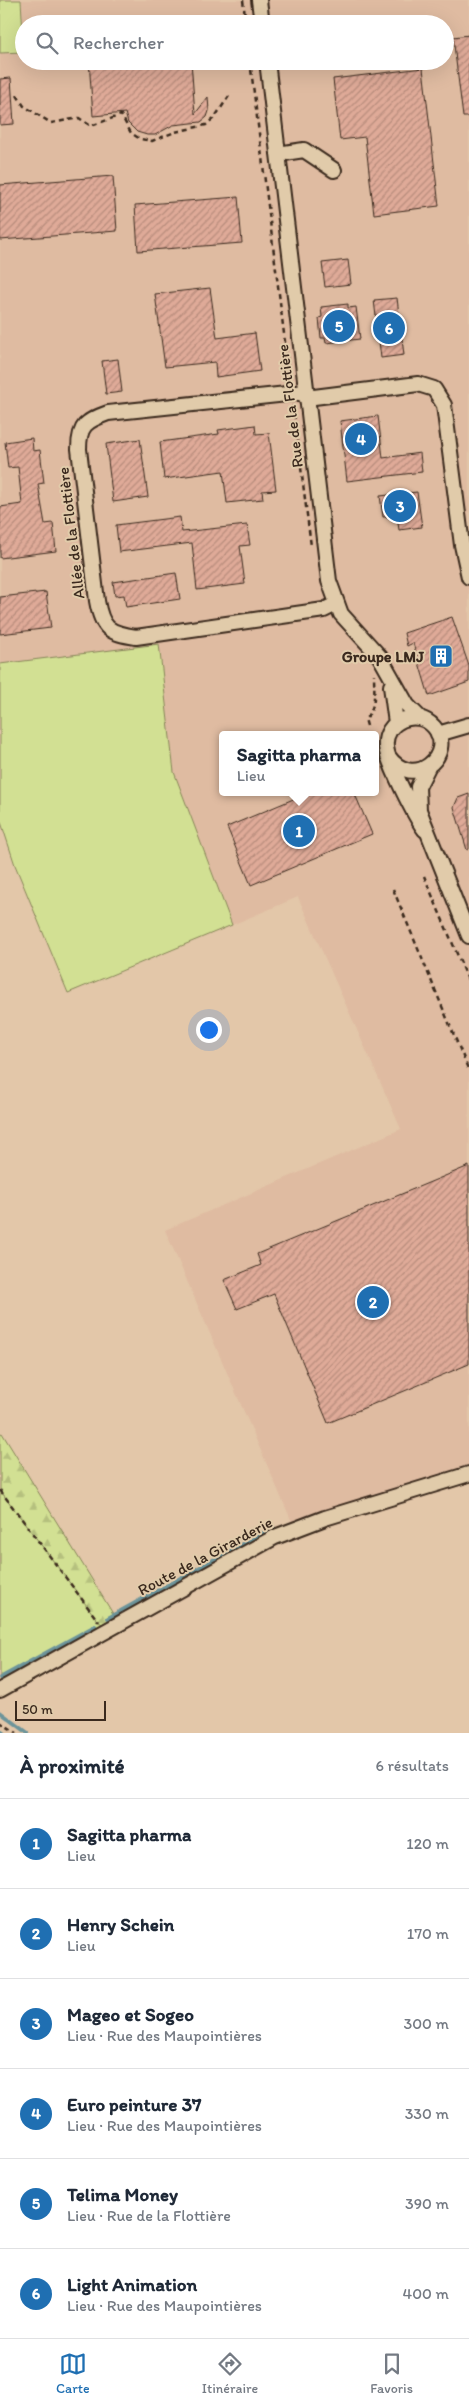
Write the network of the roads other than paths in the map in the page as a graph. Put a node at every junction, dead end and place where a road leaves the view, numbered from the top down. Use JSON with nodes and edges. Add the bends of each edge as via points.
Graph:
{"nodes":[{"id":1,"x":259,"y":0,"type":"edge"},
{"id":2,"x":261,"y":15,"type":"edge"},
{"id":3,"x":268,"y":70,"type":"edge"},
{"id":4,"x":278,"y":154,"type":"junction"},
{"id":5,"x":334,"y":170,"type":"dead end"},
{"id":6,"x":306,"y":395,"type":"junction"},
{"id":7,"x":469,"y":577,"type":"edge"},
{"id":8,"x":336,"y":604,"type":"junction"},
{"id":9,"x":380,"y":657,"type":"junction"},
{"id":10,"x":420,"y":718,"type":"junction"},
{"id":11,"x":396,"y":723,"type":"junction"},
{"id":12,"x":469,"y":725,"type":"edge"},
{"id":13,"x":438,"y":734,"type":"junction"},
{"id":14,"x":388,"y":756,"type":"junction"},
{"id":15,"x":428,"y":767,"type":"junction"},
{"id":16,"x":425,"y":830,"type":"junction"},
{"id":17,"x":469,"y":936,"type":"edge"},
{"id":18,"x":469,"y":1474,"type":"edge"},
{"id":19,"x":0,"y":1690,"type":"edge"}],
"edges":[{"from":1,"to":2,"type":"street"},
{"from":3,"to":4,"type":"street","name":"Rue de la Flottière"},
{"from":4,"to":5,"type":"street","via":[[304,150]]},
{"from":4,"to":6,"type":"street","name":"Rue de la Flottière"},
{"from":6,"to":7,"type":"street","name":"Allée de la Flottière","via":[[418,384],[434,389],[444,405]]},
{"from":6,"to":8,"type":"street","name":"Rue de la Flottière","via":[[328,572]]},
{"from":6,"to":8,"type":"street","name":"Allée de la Flottière","via":[[108,413],[88,420],[79,434],[79,449],[97,602],[100,621],[115,634],[136,637],[324,610]]},
{"from":8,"to":9,"type":"street","name":"Rue de la Flottière","via":[[347,622]]},
{"from":9,"to":10,"type":"street","name":"Rue de la Flottière","via":[[407,705]]},
{"from":9,"to":11,"type":"street","via":[[390,680]]},
{"from":10,"to":11,"type":"street","via":[[404,718]]},
{"from":10,"to":13,"type":"street","via":[[428,721]]},
{"from":11,"to":14,"type":"street","via":[[387,738]]},
{"from":12,"to":13,"type":"street"},
{"from":13,"to":15,"type":"street","via":[[439,752]]},
{"from":14,"to":15,"type":"street","via":[[401,768],[410,771]]},
{"from":14,"to":16,"type":"street","via":[[414,814]]},
{"from":15,"to":16,"type":"street","via":[[420,780],[417,794]]},
{"from":16,"to":17,"type":"street"},
{"from":18,"to":19,"type":"street","name":"Route de la Girarderie","via":[[275,1536]]}]}
